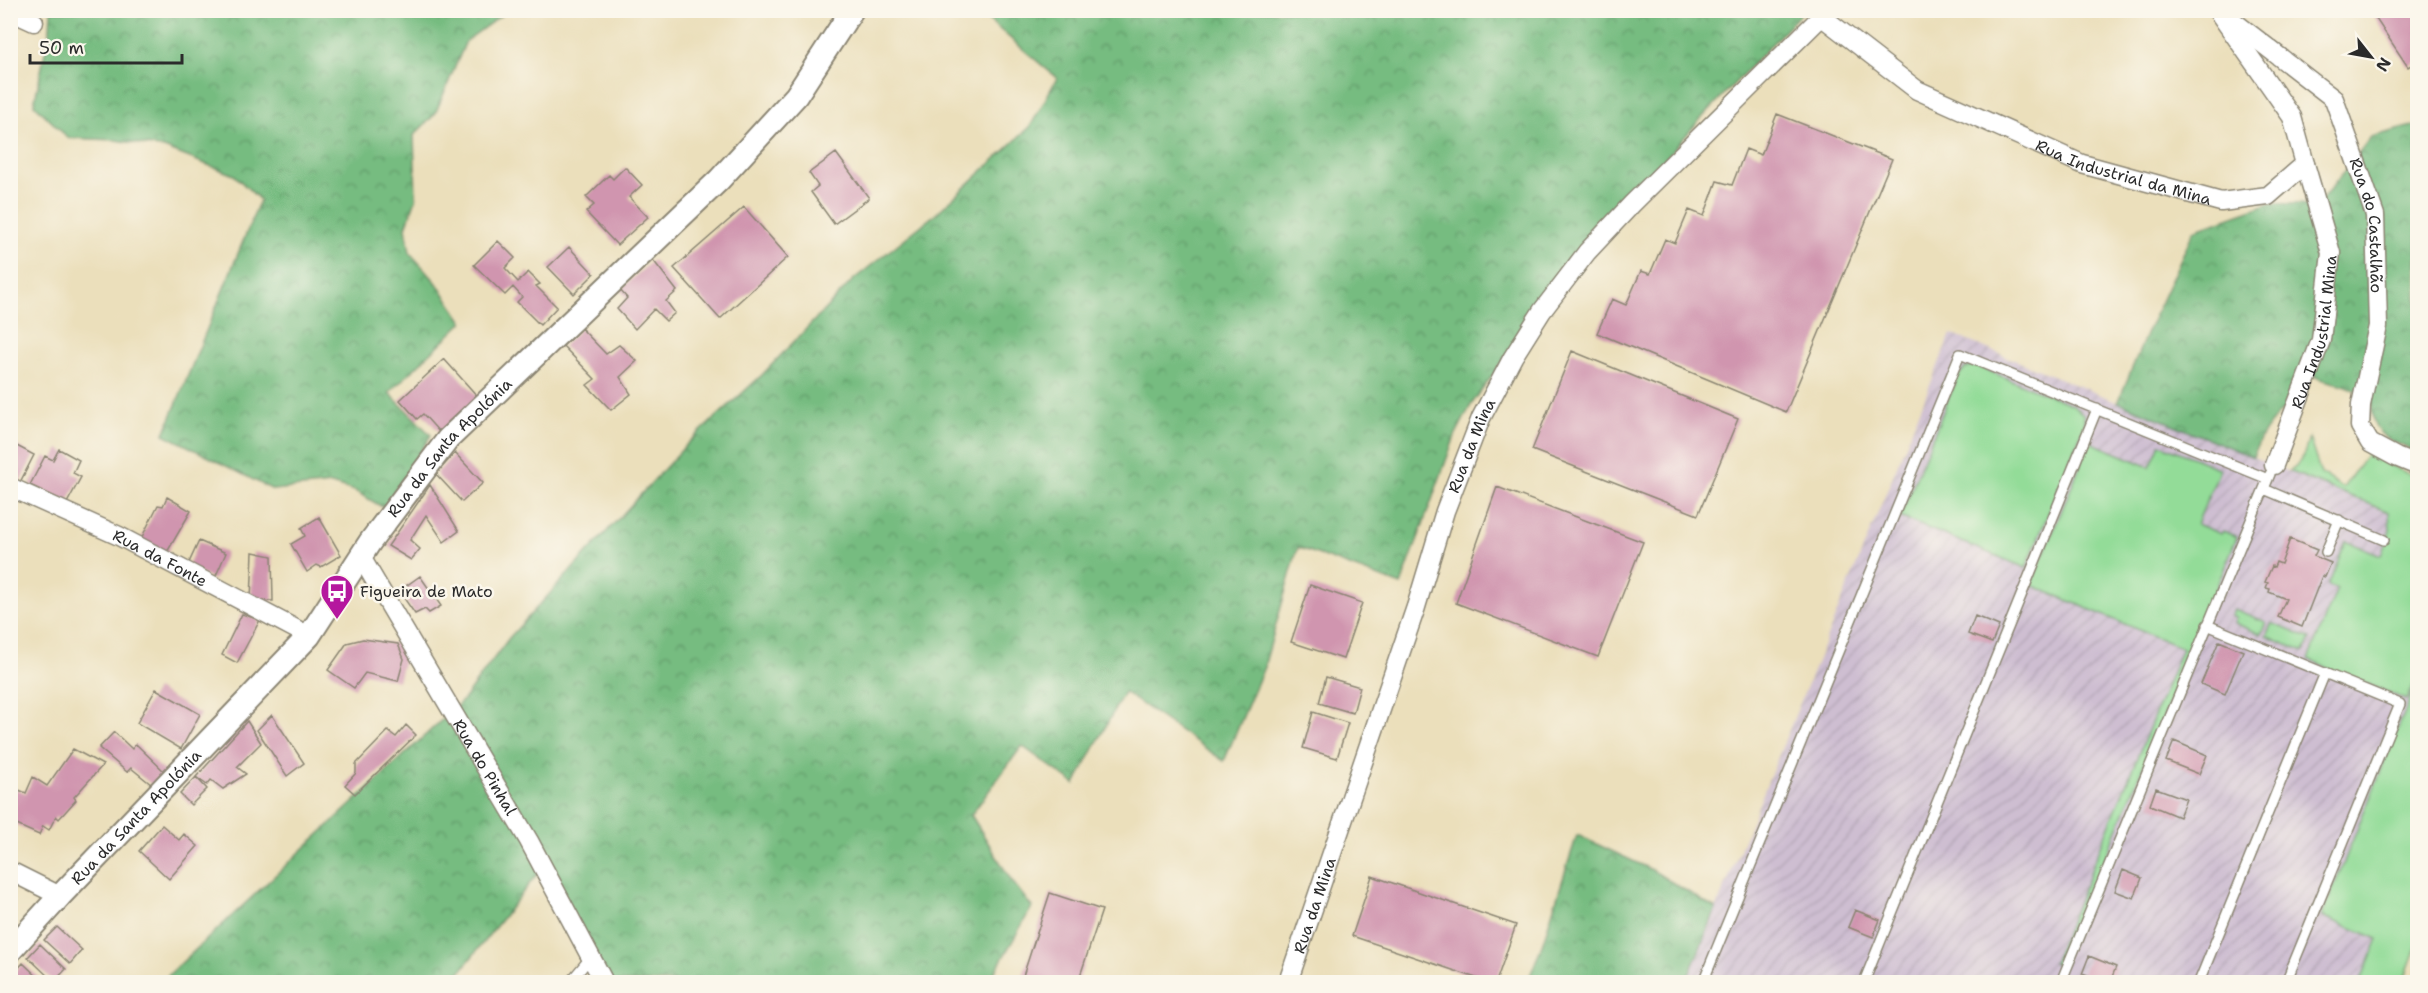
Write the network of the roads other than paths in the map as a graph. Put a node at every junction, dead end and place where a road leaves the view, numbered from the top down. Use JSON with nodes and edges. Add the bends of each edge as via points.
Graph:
{"nodes":[{"id":1,"x":852,"y":10,"type":"edge"},
{"id":2,"x":2218,"y":10,"type":"edge"},
{"id":3,"x":10,"y":11,"type":"edge"},
{"id":4,"x":1825,"y":13,"type":"edge"},
{"id":5,"x":34,"y":22,"type":"dead end"},
{"id":6,"x":2305,"y":164,"type":"junction"},
{"id":7,"x":2097,"y":410,"type":"junction"},
{"id":8,"x":2418,"y":466,"type":"edge"},
{"id":9,"x":2268,"y":478,"type":"junction"},
{"id":10,"x":10,"y":487,"type":"edge"},
{"id":11,"x":2339,"y":520,"type":"junction"},
{"id":12,"x":2384,"y":540,"type":"dead end"},
{"id":13,"x":2326,"y":552,"type":"dead end"},
{"id":14,"x":361,"y":557,"type":"junction"},
{"id":15,"x":2207,"y":625,"type":"junction"},
{"id":16,"x":309,"y":636,"type":"junction"},
{"id":17,"x":2325,"y":673,"type":"junction"},
{"id":18,"x":10,"y":871,"type":"edge"},
{"id":19,"x":60,"y":896,"type":"junction"},
{"id":20,"x":10,"y":951,"type":"edge"},
{"id":21,"x":591,"y":957,"type":"junction"},
{"id":22,"x":570,"y":982,"type":"edge"},
{"id":23,"x":604,"y":982,"type":"edge"},
{"id":24,"x":1288,"y":982,"type":"edge"},
{"id":25,"x":1703,"y":982,"type":"edge"},
{"id":26,"x":1864,"y":982,"type":"edge"},
{"id":27,"x":2061,"y":982,"type":"edge"},
{"id":28,"x":2199,"y":982,"type":"edge"},
{"id":29,"x":2286,"y":982,"type":"edge"}],
"edges":[{"from":1,"to":14,"type":"street","name":"Rua da Santa Apolónia","via":[[796,96],[719,180],[448,439]]},
{"from":2,"to":6,"type":"street","via":[[2292,117]]},
{"from":2,"to":8,"type":"street","name":"Rua do Castalhão","via":[[2334,99],[2375,215],[2378,326],[2360,426],[2370,442]]},
{"from":3,"to":5,"type":"street"},
{"from":4,"to":6,"type":"street","name":"Rua Industrial da Mina","via":[[1917,90],[2082,164],[2221,202],[2268,196]]},
{"from":4,"to":24,"type":"street","name":"Rua da Mina","via":[[1587,252],[1513,357],[1481,418],[1445,511]]},
{"from":6,"to":9,"type":"street","name":"Rua Industrial Mina","via":[[2331,254],[2321,340]]},
{"from":7,"to":9,"type":"lane"},
{"from":7,"to":25,"type":"lane","via":[[1960,354]]},
{"from":7,"to":26,"type":"lane"},
{"from":9,"to":11,"type":"lane"},
{"from":9,"to":15,"type":"lane"},
{"from":10,"to":16,"type":"street","name":"Rua da Fonte","via":[[119,536]]},
{"from":11,"to":12,"type":"lane"},
{"from":11,"to":13,"type":"lane"},
{"from":14,"to":16,"type":"street","name":"Rua da Santa Apolónia"},
{"from":14,"to":21,"type":"street","name":"Rua do Pinhal","via":[[529,841]]},
{"from":15,"to":17,"type":"lane"},
{"from":15,"to":27,"type":"lane"},
{"from":16,"to":19,"type":"street","name":"Rua da Santa Apolónia"},
{"from":17,"to":28,"type":"lane"},
{"from":17,"to":29,"type":"lane","via":[[2400,704]]},
{"from":18,"to":19,"type":"street"},
{"from":19,"to":20,"type":"street","name":"Rua da Santa Apolónia"},
{"from":21,"to":22,"type":"lane"},
{"from":21,"to":23,"type":"street","name":"Rua do Pinhal"}]}
